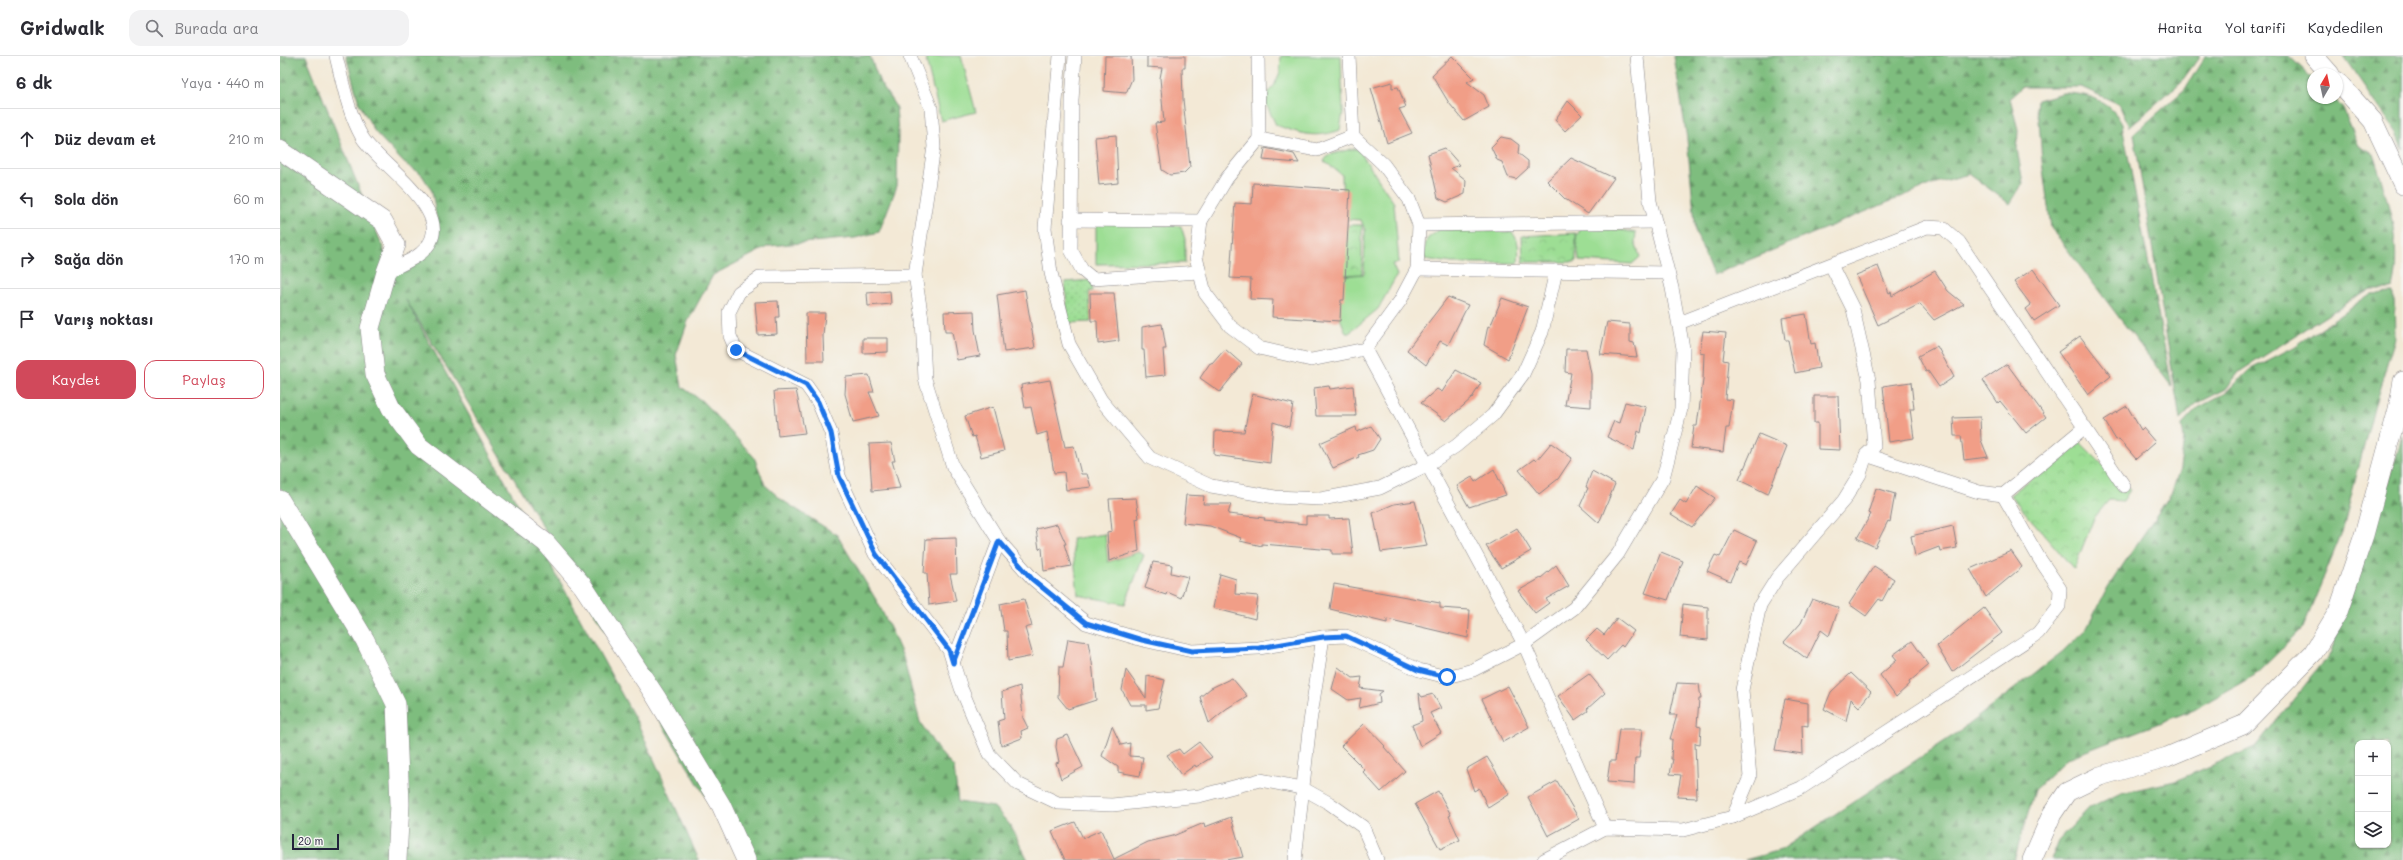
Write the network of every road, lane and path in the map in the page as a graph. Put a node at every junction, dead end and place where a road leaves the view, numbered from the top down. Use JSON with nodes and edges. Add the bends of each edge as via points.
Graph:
{"nodes":[{"id":1,"x":336,"y":56,"type":"edge"},
{"id":2,"x":910,"y":56,"type":"edge"},
{"id":3,"x":1060,"y":56,"type":"edge"},
{"id":4,"x":1075,"y":56,"type":"edge"},
{"id":5,"x":1258,"y":56,"type":"edge"},
{"id":6,"x":1349,"y":56,"type":"edge"},
{"id":7,"x":1637,"y":56,"type":"edge"},
{"id":8,"x":2314,"y":56,"type":"edge"},
{"id":9,"x":2325,"y":68,"type":"edge"},
{"id":10,"x":2343,"y":87,"type":"edge"},
{"id":11,"x":1353,"y":136,"type":"junction"},
{"id":12,"x":1259,"y":138,"type":"junction"},
{"id":13,"x":280,"y":150,"type":"edge"},
{"id":14,"x":2403,"y":185,"type":"edge"},
{"id":15,"x":1070,"y":220,"type":"junction"},
{"id":16,"x":1201,"y":221,"type":"junction"},
{"id":17,"x":1656,"y":222,"type":"junction"},
{"id":18,"x":1419,"y":225,"type":"junction"},
{"id":19,"x":1831,"y":265,"type":"junction"},
{"id":20,"x":1417,"y":269,"type":"junction"},
{"id":21,"x":1556,"y":271,"type":"junction"},
{"id":22,"x":386,"y":272,"type":"junction"},
{"id":23,"x":1199,"y":272,"type":"junction"},
{"id":24,"x":1668,"y":273,"type":"junction"},
{"id":25,"x":915,"y":276,"type":"junction"},
{"id":26,"x":1679,"y":323,"type":"junction"},
{"id":27,"x":1365,"y":349,"type":"junction"},
{"id":28,"x":2403,"y":381,"type":"edge"},
{"id":29,"x":2085,"y":427,"type":"junction"},
{"id":30,"x":1866,"y":455,"type":"junction"},
{"id":31,"x":1427,"y":465,"type":"junction"},
{"id":32,"x":2124,"y":486,"type":"dead end"},
{"id":33,"x":2003,"y":495,"type":"junction"},
{"id":34,"x":280,"y":500,"type":"edge"},
{"id":35,"x":999,"y":541,"type":"junction"},
{"id":36,"x":1323,"y":637,"type":"junction"},
{"id":37,"x":1524,"y":644,"type":"junction"},
{"id":38,"x":953,"y":663,"type":"junction"},
{"id":39,"x":1302,"y":788,"type":"junction"},
{"id":40,"x":1733,"y":817,"type":"junction"},
{"id":41,"x":1605,"y":828,"type":"junction"},
{"id":42,"x":397,"y":860,"type":"edge"},
{"id":43,"x":746,"y":860,"type":"edge"},
{"id":44,"x":1295,"y":860,"type":"edge"},
{"id":45,"x":1377,"y":860,"type":"edge"},
{"id":46,"x":1544,"y":860,"type":"edge"},
{"id":47,"x":2032,"y":860,"type":"edge"}],
"edges":[{"from":1,"to":22,"type":"street","via":[[348,107],[363,138],[413,189],[433,222],[434,235],[421,253]]},
{"from":2,"to":25,"type":"street","via":[[931,108],[934,147]]},
{"from":3,"to":31,"type":"street","via":[[1045,228],[1051,273],[1069,344],[1101,400],[1150,458],[1211,486],[1275,497],[1322,499],[1380,488]]},
{"from":4,"to":15,"type":"street"},
{"from":5,"to":12,"type":"street"},
{"from":6,"to":11,"type":"street"},
{"from":7,"to":17,"type":"street","via":[[1650,202]]},
{"from":8,"to":9,"type":"street"},
{"from":10,"to":14,"type":"street","via":[[2374,121]]},
{"from":11,"to":12,"type":"street","via":[[1317,150]]},
{"from":11,"to":18,"type":"street","via":[[1383,164],[1409,199]]},
{"from":12,"to":16,"type":"street","via":[[1227,178]]},
{"from":13,"to":22,"type":"street","via":[[383,221],[396,245]]},
{"from":15,"to":16,"type":"street"},
{"from":15,"to":23,"type":"street","via":[[1071,250],[1082,270],[1093,279]]},
{"from":16,"to":23,"type":"street","via":[[1196,257]]},
{"from":17,"to":18,"type":"street"},
{"from":17,"to":24,"type":"street"},
{"from":18,"to":20,"type":"street"},
{"from":19,"to":26,"type":"street"},
{"from":19,"to":29,"type":"street","via":[[1927,227],[1943,228],[1959,242]]},
{"from":19,"to":30,"type":"street","via":[[1853,309],[1869,380],[1874,447]]},
{"from":20,"to":21,"type":"street"},
{"from":20,"to":27,"type":"street","via":[[1400,301]]},
{"from":21,"to":24,"type":"street"},
{"from":21,"to":31,"type":"street","via":[[1542,332],[1523,374],[1493,415],[1456,446]]},
{"from":22,"to":43,"type":"street","via":[[370,328],[375,374],[390,408],[419,446],[546,543],[583,586],[656,697],[721,805]]},
{"from":23,"to":27,"type":"street","via":[[1205,293],[1230,326],[1259,348],[1311,360]]},
{"from":24,"to":26,"type":"street"},
{"from":25,"to":35,"type":"street","via":[[922,320],[925,379],[953,467]]},
{"from":25,"to":38,"type":"street","via":[[761,277],[739,292],[729,312],[730,336],[736,350],[806,385],[818,402],[831,433],[839,476],[876,554],[949,650]]},
{"from":26,"to":37,"type":"street","via":[[1683,348],[1681,410],[1663,478],[1618,554],[1574,608]]},
{"from":27,"to":31,"type":"street"},
{"from":28,"to":47,"type":"street","via":[[2398,409],[2361,542],[2338,612],[2313,652],[2243,725],[2167,757],[2100,776],[2068,792],[2052,814]]},
{"from":29,"to":32,"type":"street"},
{"from":29,"to":33,"type":"street"},
{"from":30,"to":33,"type":"street","via":[[1979,492]]},
{"from":30,"to":40,"type":"street","via":[[1860,474],[1844,500],[1777,578],[1760,604],[1742,690],[1750,777]]},
{"from":31,"to":37,"type":"street"},
{"from":33,"to":40,"type":"street","via":[[2038,558],[2060,589],[2059,606],[2038,633],[1801,788]]},
{"from":34,"to":42,"type":"street","via":[[365,640],[396,704],[400,804]]},
{"from":35,"to":36,"type":"street","via":[[1032,579],[1086,623],[1142,640],[1192,651],[1259,648]]},
{"from":35,"to":38,"type":"street"},
{"from":36,"to":37,"type":"street","via":[[1346,636],[1418,670],[1447,677],[1473,670]]},
{"from":36,"to":39,"type":"street"},
{"from":37,"to":41,"type":"street"},
{"from":38,"to":39,"type":"street","via":[[989,754],[1018,784],[1058,803],[1112,804],[1199,796],[1260,780]]},
{"from":39,"to":44,"type":"street"},
{"from":39,"to":45,"type":"street","via":[[1364,827]]},
{"from":40,"to":41,"type":"street","via":[[1684,830]]},
{"from":41,"to":46,"type":"street"}]}
